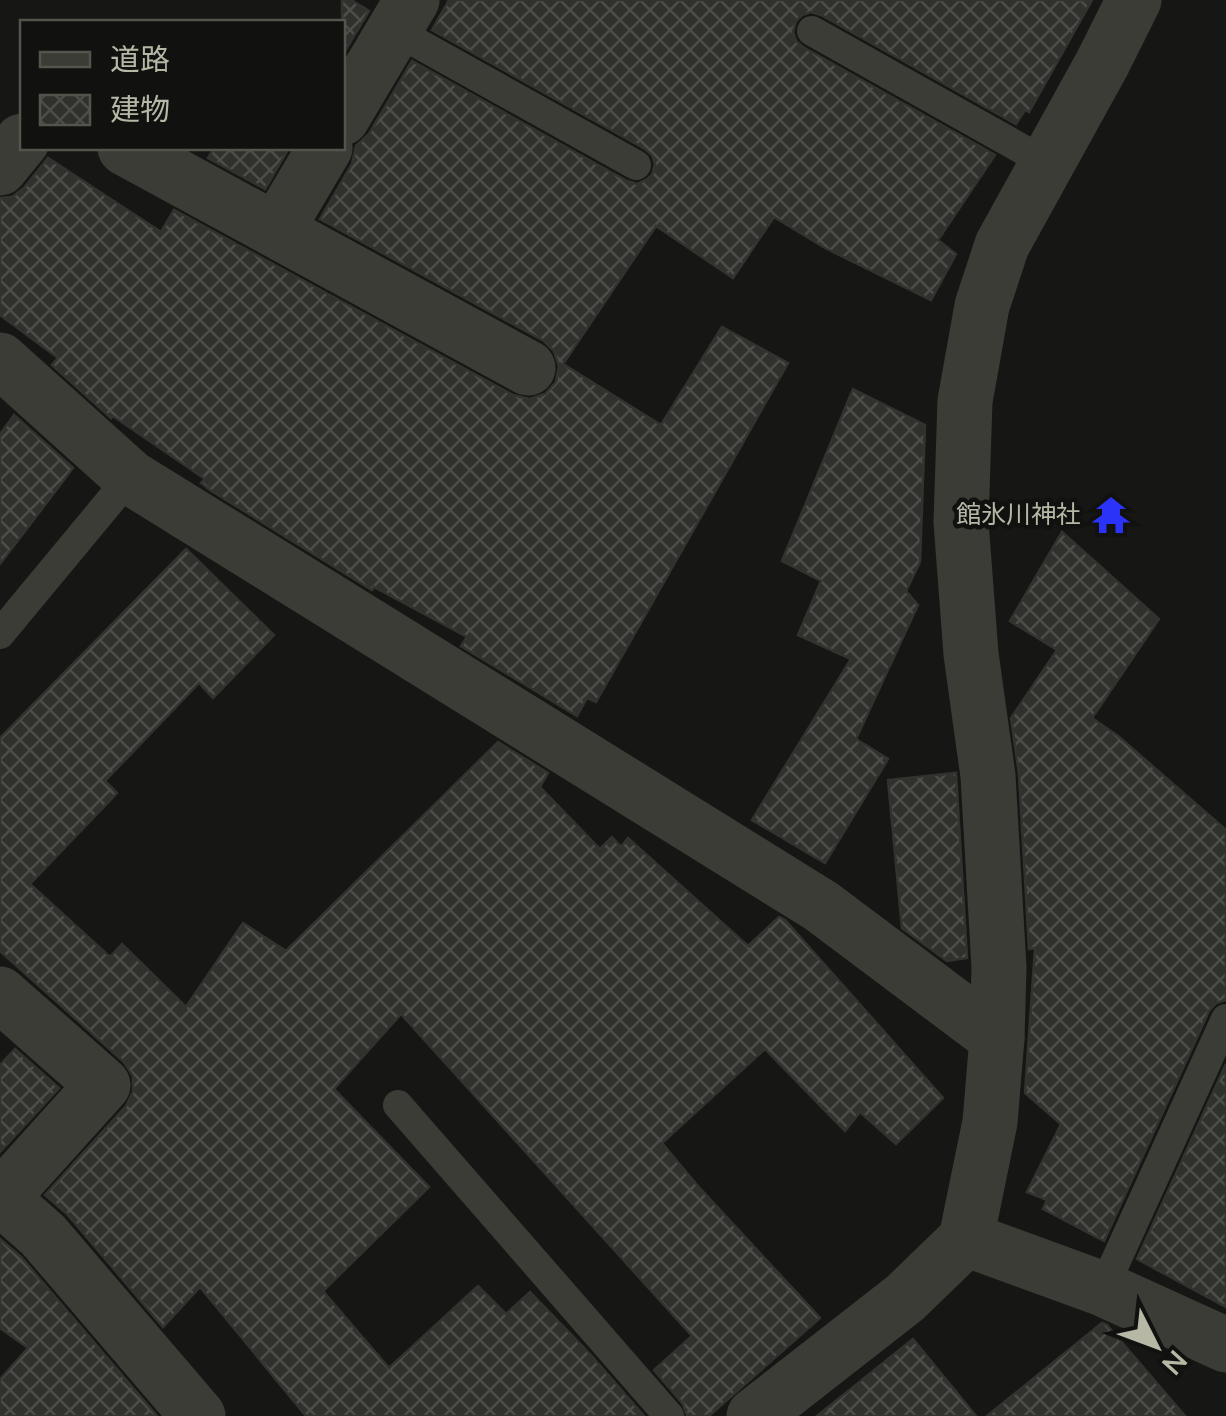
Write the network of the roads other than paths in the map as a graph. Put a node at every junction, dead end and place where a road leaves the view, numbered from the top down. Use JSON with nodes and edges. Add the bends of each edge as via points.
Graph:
{"nodes":[{"id":1,"x":1134,"y":0,"type":"edge"},
{"id":2,"x":403,"y":15,"type":"edge"},
{"id":3,"x":812,"y":32,"type":"dead end"},
{"id":4,"x":345,"y":113,"type":"edge"},
{"id":5,"x":20,"y":143,"type":"edge"},
{"id":6,"x":129,"y":150,"type":"edge"},
{"id":7,"x":324,"y":150,"type":"edge"},
{"id":8,"x":1047,"y":163,"type":"junction"},
{"id":9,"x":636,"y":165,"type":"dead end"},
{"id":10,"x":0,"y":168,"type":"edge"},
{"id":11,"x":277,"y":229,"type":"junction"},
{"id":12,"x":528,"y":368,"type":"dead end"},
{"id":13,"x":3,"y":369,"type":"edge"},
{"id":14,"x":130,"y":477,"type":"junction"},
{"id":15,"x":0,"y":634,"type":"edge"},
{"id":16,"x":0,"y":994,"type":"edge"},
{"id":17,"x":1226,"y":1020,"type":"edge"},
{"id":18,"x":997,"y":1038,"type":"junction"},
{"id":19,"x":398,"y":1105,"type":"dead end"},
{"id":20,"x":0,"y":1198,"type":"edge"},
{"id":21,"x":966,"y":1239,"type":"junction"},
{"id":22,"x":1103,"y":1289,"type":"junction"},
{"id":23,"x":1226,"y":1345,"type":"edge"},
{"id":24,"x":198,"y":1416,"type":"edge"},
{"id":25,"x":669,"y":1416,"type":"edge"},
{"id":26,"x":754,"y":1416,"type":"edge"}],
"edges":[{"from":1,"to":8,"type":"street"},
{"from":2,"to":4,"type":"street"},
{"from":2,"to":9,"type":"lane"},
{"from":3,"to":8,"type":"lane"},
{"from":5,"to":10,"type":"street"},
{"from":6,"to":11,"type":"street"},
{"from":7,"to":11,"type":"street"},
{"from":8,"to":18,"type":"street","via":[[1002,244],[982,306],[965,401],[960,522],[988,776]]},
{"from":11,"to":12,"type":"street"},
{"from":13,"to":14,"type":"street"},
{"from":14,"to":15,"type":"lane"},
{"from":14,"to":18,"type":"street","via":[[822,906]]},
{"from":16,"to":20,"type":"street","via":[[103,1085]]},
{"from":17,"to":22,"type":"lane"},
{"from":18,"to":21,"type":"street","via":[[990,1122]]},
{"from":19,"to":25,"type":"lane"},
{"from":20,"to":24,"type":"street","via":[[44,1235]]},
{"from":21,"to":22,"type":"street"},
{"from":21,"to":26,"type":"street","via":[[905,1298]]},
{"from":22,"to":23,"type":"street"}]}
